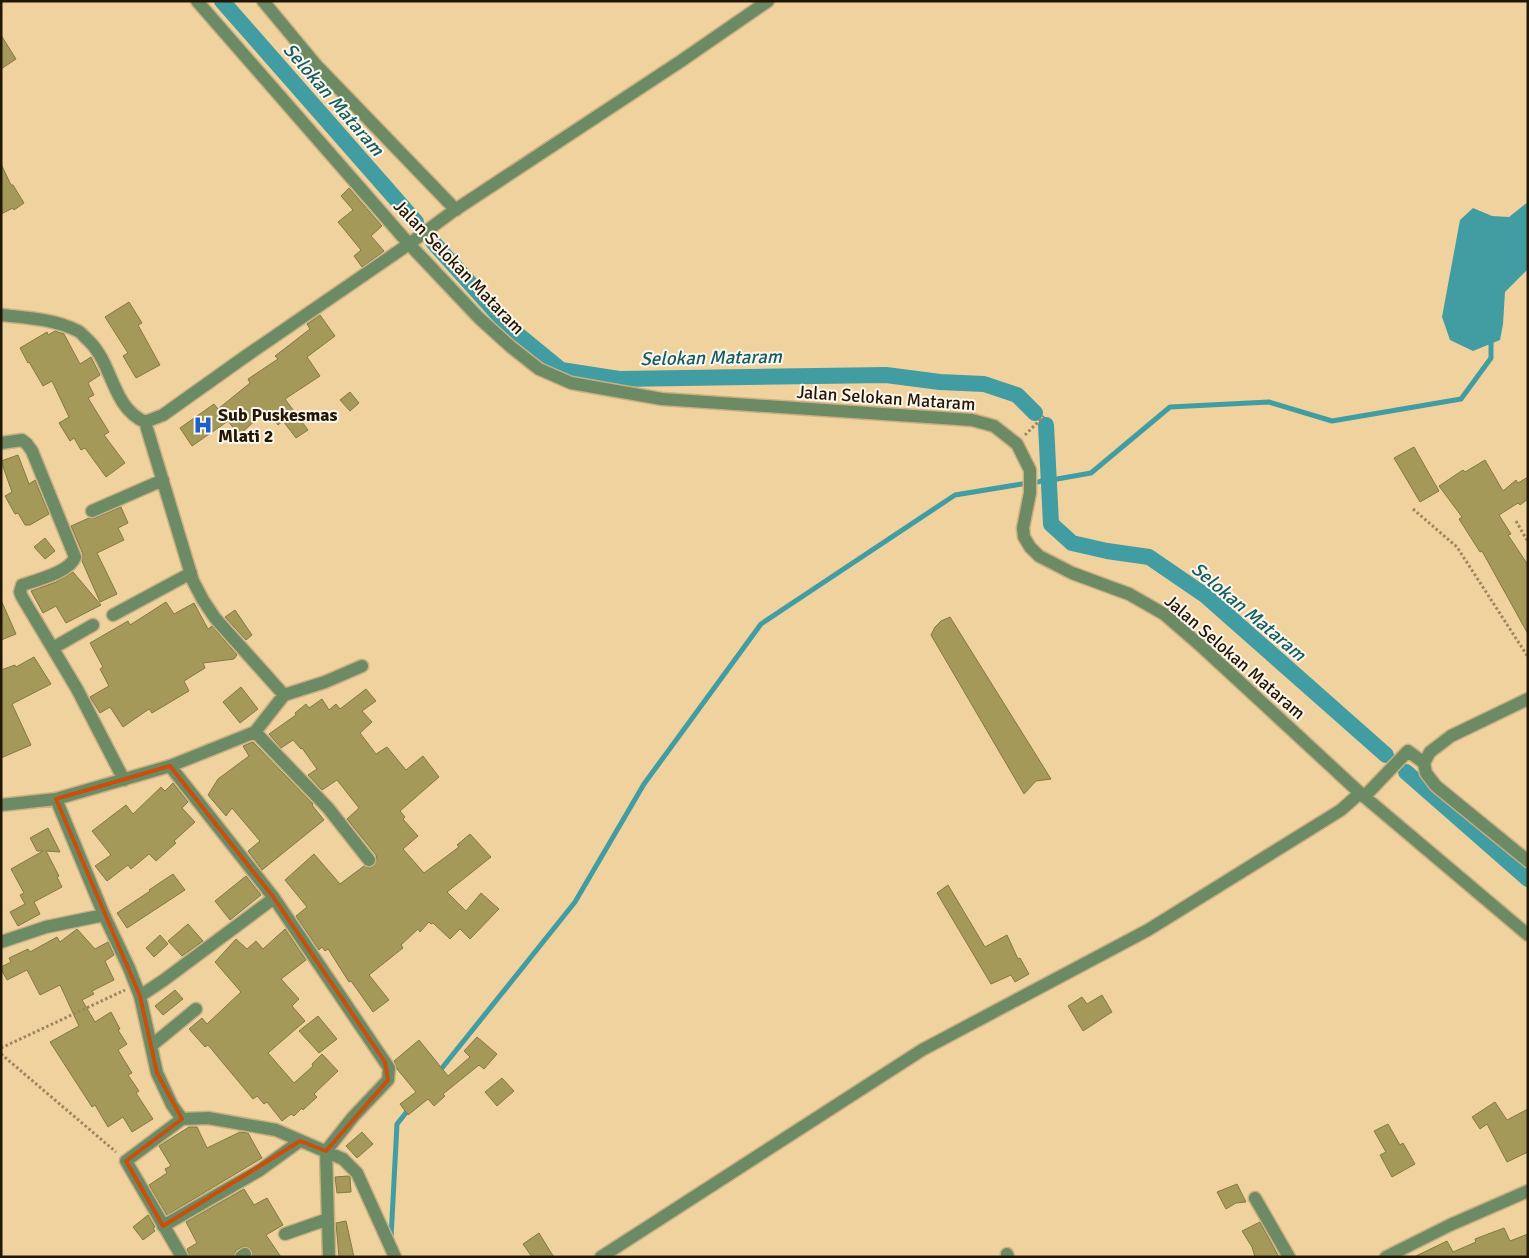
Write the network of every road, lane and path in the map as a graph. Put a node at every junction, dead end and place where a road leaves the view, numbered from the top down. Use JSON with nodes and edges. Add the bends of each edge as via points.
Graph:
{"nodes":[{"id":1,"x":197,"y":1,"type":"edge"},
{"id":2,"x":263,"y":1,"type":"edge"},
{"id":3,"x":768,"y":1,"type":"edge"},
{"id":4,"x":454,"y":211,"type":"junction"},
{"id":5,"x":409,"y":244,"type":"junction"},
{"id":6,"x":2,"y":315,"type":"edge"},
{"id":7,"x":1044,"y":416,"type":"dead end"},
{"id":8,"x":145,"y":422,"type":"junction"},
{"id":9,"x":1022,"y":437,"type":"dead end"},
{"id":10,"x":1,"y":443,"type":"edge"},
{"id":11,"x":163,"y":480,"type":"junction"},
{"id":12,"x":1413,"y":509,"type":"dead end"},
{"id":13,"x":92,"y":511,"type":"dead end"},
{"id":14,"x":1516,"y":521,"type":"dead end"},
{"id":15,"x":1528,"y":542,"type":"edge"},
{"id":16,"x":191,"y":573,"type":"junction"},
{"id":17,"x":113,"y":615,"type":"dead end"},
{"id":18,"x":93,"y":625,"type":"dead end"},
{"id":19,"x":53,"y":648,"type":"junction"},
{"id":20,"x":1528,"y":657,"type":"edge"},
{"id":21,"x":362,"y":666,"type":"dead end"},
{"id":22,"x":284,"y":695,"type":"junction"},
{"id":23,"x":1528,"y":699,"type":"edge"},
{"id":24,"x":255,"y":732,"type":"junction"},
{"id":25,"x":1424,"y":763,"type":"junction"},
{"id":26,"x":170,"y":766,"type":"junction"},
{"id":27,"x":124,"y":780,"type":"junction"},
{"id":28,"x":1362,"y":795,"type":"junction"},
{"id":29,"x":56,"y":799,"type":"junction"},
{"id":30,"x":1,"y":805,"type":"edge"},
{"id":31,"x":369,"y":860,"type":"dead end"},
{"id":32,"x":1528,"y":861,"type":"edge"},
{"id":33,"x":274,"y":898,"type":"junction"},
{"id":34,"x":104,"y":915,"type":"junction"},
{"id":35,"x":1528,"y":935,"type":"edge"},
{"id":36,"x":1,"y":942,"type":"edge"},
{"id":37,"x":138,"y":990,"type":"junction"},
{"id":38,"x":196,"y":1009,"type":"dead end"},
{"id":39,"x":151,"y":1046,"type":"junction"},
{"id":40,"x":1,"y":1048,"type":"edge"},
{"id":41,"x":1,"y":1054,"type":"edge"},
{"id":42,"x":182,"y":1119,"type":"junction"},
{"id":43,"x":300,"y":1141,"type":"junction"},
{"id":44,"x":326,"y":1151,"type":"junction"},
{"id":45,"x":126,"y":1161,"type":"junction"},
{"id":46,"x":1528,"y":1191,"type":"edge"},
{"id":47,"x":1255,"y":1198,"type":"dead end"},
{"id":48,"x":328,"y":1219,"type":"junction"},
{"id":49,"x":163,"y":1226,"type":"junction"},
{"id":50,"x":285,"y":1234,"type":"dead end"},
{"id":51,"x":182,"y":1257,"type":"edge"},
{"id":52,"x":329,"y":1257,"type":"edge"},
{"id":53,"x":395,"y":1257,"type":"edge"},
{"id":54,"x":601,"y":1257,"type":"edge"},
{"id":55,"x":1289,"y":1257,"type":"edge"},
{"id":56,"x":1386,"y":1257,"type":"edge"}],
"edges":[{"from":1,"to":5,"type":"street","name":"Jalan Selokan Mataram"},
{"from":2,"to":4,"type":"street","via":[[317,66]]},
{"from":3,"to":4,"type":"street"},
{"from":4,"to":5,"type":"street"},
{"from":5,"to":8,"type":"street","via":[[163,415]]},
{"from":5,"to":28,"type":"street","name":"Jalan Selokan Mataram","via":[[511,347],[539,369],[571,383],[662,399],[972,420],[994,426],[1017,444],[1030,470],[1030,493],[1023,528],[1030,547],[1039,556],[1072,573],[1129,594],[1164,614]]},
{"from":6,"to":8,"type":"street","via":[[47,320],[79,332],[94,346],[106,365],[123,405]]},
{"from":7,"to":9,"type":"path"},
{"from":8,"to":11,"type":"street"},
{"from":10,"to":19,"type":"street","via":[[22,440],[32,451],[75,557],[65,569],[20,588],[22,597]]},
{"from":11,"to":13,"type":"street"},
{"from":11,"to":16,"type":"street"},
{"from":12,"to":20,"type":"path","via":[[1457,547]]},
{"from":14,"to":15,"type":"path"},
{"from":16,"to":17,"type":"street"},
{"from":16,"to":22,"type":"street","via":[[202,600],[215,618]]},
{"from":18,"to":19,"type":"street"},
{"from":19,"to":27,"type":"street"},
{"from":21,"to":22,"type":"street"},
{"from":22,"to":24,"type":"street"},
{"from":23,"to":25,"type":"street","via":[[1451,736],[1427,755]]},
{"from":24,"to":26,"type":"street"},
{"from":24,"to":31,"type":"street","via":[[328,808]]},
{"from":25,"to":28,"type":"street","via":[[1408,750],[1379,782]]},
{"from":25,"to":32,"type":"street","via":[[1426,773],[1436,786]]},
{"from":26,"to":27,"type":"street"},
{"from":26,"to":33,"type":"street"},
{"from":27,"to":29,"type":"street"},
{"from":28,"to":35,"type":"street","name":"Jalan Selokan Mataram"},
{"from":28,"to":54,"type":"street","via":[[1148,930],[922,1050]]},
{"from":29,"to":30,"type":"street"},
{"from":29,"to":34,"type":"street"},
{"from":33,"to":37,"type":"street","via":[[172,975]]},
{"from":33,"to":44,"type":"street","via":[[389,1068],[388,1080]]},
{"from":34,"to":36,"type":"street","via":[[46,926]]},
{"from":34,"to":37,"type":"street"},
{"from":37,"to":39,"type":"street"},
{"from":37,"to":40,"type":"path"},
{"from":38,"to":39,"type":"street"},
{"from":39,"to":42,"type":"street","via":[[157,1073]]},
{"from":41,"to":45,"type":"path"},
{"from":42,"to":43,"type":"street","via":[[208,1118],[276,1130]]},
{"from":42,"to":45,"type":"street"},
{"from":43,"to":44,"type":"street"},
{"from":43,"to":49,"type":"street","via":[[260,1170]]},
{"from":44,"to":48,"type":"street"},
{"from":44,"to":53,"type":"street","via":[[343,1159],[357,1173]]},
{"from":45,"to":49,"type":"street"},
{"from":46,"to":56,"type":"street","via":[[1436,1231]]},
{"from":47,"to":55,"type":"street"},
{"from":48,"to":50,"type":"street"},
{"from":48,"to":52,"type":"street"},
{"from":49,"to":51,"type":"street"}]}
